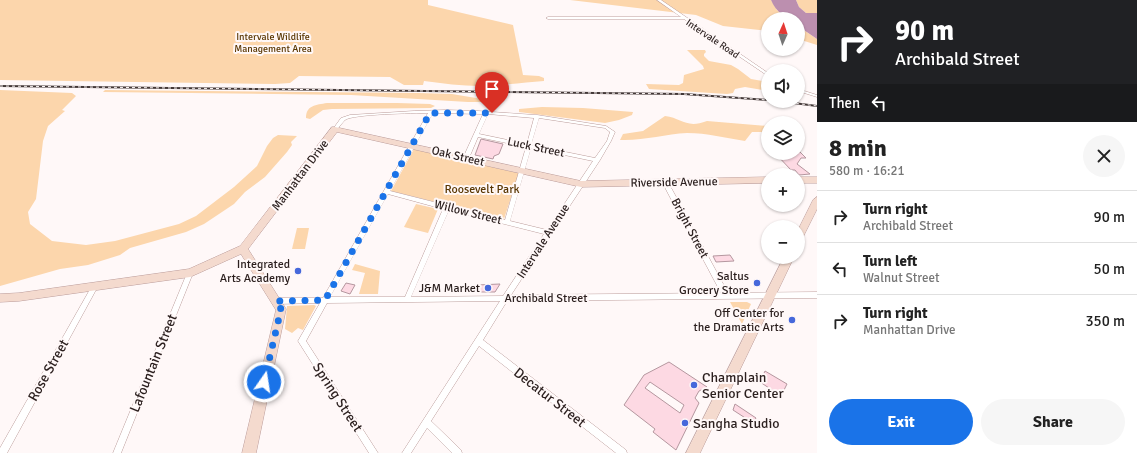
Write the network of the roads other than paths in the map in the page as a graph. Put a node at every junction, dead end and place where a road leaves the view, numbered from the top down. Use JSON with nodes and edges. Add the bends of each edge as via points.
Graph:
{"nodes":[{"id":1,"x":659,"y":0,"type":"edge"},
{"id":2,"x":548,"y":18,"type":"dead end"},
{"id":3,"x":684,"y":18,"type":"junction"},
{"id":4,"x":761,"y":70,"type":"edge"},
{"id":5,"x":805,"y":92,"type":"edge"},
{"id":6,"x":817,"y":96,"type":"edge"},
{"id":7,"x":430,"y":113,"type":"junction"},
{"id":8,"x":486,"y":113,"type":"junction"},
{"id":9,"x":537,"y":116,"type":"junction"},
{"id":10,"x":335,"y":129,"type":"junction"},
{"id":11,"x":613,"y":130,"type":"joint"},
{"id":12,"x":476,"y":135,"type":"junction"},
{"id":13,"x":412,"y":146,"type":"junction"},
{"id":14,"x":529,"y":146,"type":"junction"},
{"id":15,"x":466,"y":158,"type":"junction"},
{"id":16,"x":596,"y":160,"type":"junction"},
{"id":17,"x":522,"y":170,"type":"junction"},
{"id":18,"x":761,"y":180,"type":"edge"},
{"id":19,"x":805,"y":180,"type":"edge"},
{"id":20,"x":817,"y":180,"type":"edge"},
{"id":21,"x":665,"y":182,"type":"junction"},
{"id":22,"x":581,"y":184,"type":"junction"},
{"id":23,"x":386,"y":192,"type":"junction"},
{"id":24,"x":817,"y":200,"type":"edge"},
{"id":25,"x":447,"y":207,"type":"junction"},
{"id":26,"x":507,"y":222,"type":"junction"},
{"id":27,"x":805,"y":225,"type":"edge"},
{"id":28,"x":549,"y":233,"type":"junction"},
{"id":29,"x":242,"y":250,"type":"junction"},
{"id":30,"x":786,"y":264,"type":"edge"},
{"id":31,"x":190,"y":273,"type":"junction"},
{"id":32,"x":95,"y":286,"type":"junction"},
{"id":33,"x":770,"y":295,"type":"junction"},
{"id":34,"x":817,"y":295,"type":"edge"},
{"id":35,"x":726,"y":296,"type":"junction"},
{"id":36,"x":0,"y":298,"type":"edge"},
{"id":37,"x":407,"y":299,"type":"junction"},
{"id":38,"x":505,"y":299,"type":"junction"},
{"id":39,"x":325,"y":300,"type":"junction"},
{"id":40,"x":278,"y":305,"type":"junction"},
{"id":41,"x":478,"y":341,"type":"junction"},
{"id":42,"x":426,"y":422,"type":"junction"},
{"id":43,"x":2,"y":453,"type":"edge"},
{"id":44,"x":117,"y":453,"type":"edge"},
{"id":45,"x":249,"y":453,"type":"edge"},
{"id":46,"x":374,"y":453,"type":"edge"},
{"id":47,"x":406,"y":453,"type":"edge"},
{"id":48,"x":458,"y":453,"type":"edge"},
{"id":49,"x":623,"y":453,"type":"edge"},
{"id":50,"x":693,"y":453,"type":"edge"}],
"edges":[{"from":1,"to":3,"type":"street","name":"Intervale Road"},
{"from":2,"to":3,"type":"street"},
{"from":3,"to":4,"type":"street","name":"Intervale Road"},
{"from":5,"to":6,"type":"street"},
{"from":7,"to":8,"type":"street","name":"Manhattan Drive"},
{"from":7,"to":10,"type":"street","name":"Manhattan Drive","via":[[350,116],[343,119]]},
{"from":7,"to":13,"type":"street"},
{"from":8,"to":9,"type":"street","name":"Manhattan Drive"},
{"from":8,"to":12,"type":"street"},
{"from":9,"to":11,"type":"street","name":"Manhattan Drive","via":[[604,126]]},
{"from":9,"to":14,"type":"street"},
{"from":10,"to":13,"type":"street","name":"Oak Street"},
{"from":10,"to":29,"type":"street","name":"Manhattan Drive"},
{"from":11,"to":16,"type":"street","name":"Intervale Avenue","via":[[613,135]]},
{"from":12,"to":14,"type":"street","name":"Luck Street"},
{"from":12,"to":15,"type":"street"},
{"from":13,"to":15,"type":"street","name":"Oak Street"},
{"from":13,"to":23,"type":"street"},
{"from":14,"to":16,"type":"street","name":"Luck Street"},
{"from":14,"to":17,"type":"street"},
{"from":15,"to":17,"type":"street","name":"Oak Street"},
{"from":16,"to":22,"type":"street","name":"Intervale Avenue"},
{"from":17,"to":22,"type":"street","name":"Oak Street"},
{"from":17,"to":26,"type":"street"},
{"from":18,"to":21,"type":"street","name":"Riverside Avenue"},
{"from":19,"to":20,"type":"street"},
{"from":21,"to":22,"type":"street","name":"Riverside Avenue"},
{"from":21,"to":35,"type":"street","name":"Bright Street"},
{"from":22,"to":28,"type":"street","name":"Intervale Avenue"},
{"from":23,"to":25,"type":"street","name":"Willow Street"},
{"from":23,"to":39,"type":"street"},
{"from":24,"to":27,"type":"street"},
{"from":25,"to":26,"type":"street","name":"Willow Street"},
{"from":25,"to":37,"type":"street"},
{"from":26,"to":28,"type":"street","name":"Willow Street"},
{"from":28,"to":38,"type":"street","name":"Intervale Avenue"},
{"from":29,"to":31,"type":"street","name":"Manhattan Drive"},
{"from":29,"to":40,"type":"street"},
{"from":30,"to":33,"type":"street"},
{"from":31,"to":32,"type":"street","name":"Manhattan Drive"},
{"from":31,"to":44,"type":"street","name":"Lafountain Street"},
{"from":32,"to":36,"type":"street","name":"Manhattan Drive"},
{"from":32,"to":43,"type":"street","name":"Rose Street"},
{"from":33,"to":34,"type":"street","name":"Archibald Street"},
{"from":33,"to":35,"type":"street","name":"Archibald Street"},
{"from":33,"to":50,"type":"street"},
{"from":35,"to":38,"type":"street","name":"Archibald Street"},
{"from":37,"to":38,"type":"street","name":"Archibald Street"},
{"from":37,"to":39,"type":"street","name":"Archibald Street"},
{"from":38,"to":41,"type":"street","name":"Intervale Avenue"},
{"from":39,"to":40,"type":"street","name":"Archibald Street"},
{"from":39,"to":46,"type":"street","name":"Spring Street","via":[[302,341]]},
{"from":40,"to":45,"type":"street"},
{"from":41,"to":42,"type":"street","name":"Intervale Avenue"},
{"from":41,"to":49,"type":"street","name":"Decatur Street"},
{"from":42,"to":47,"type":"street","name":"Intervale Avenue"},
{"from":42,"to":48,"type":"street"}]}
